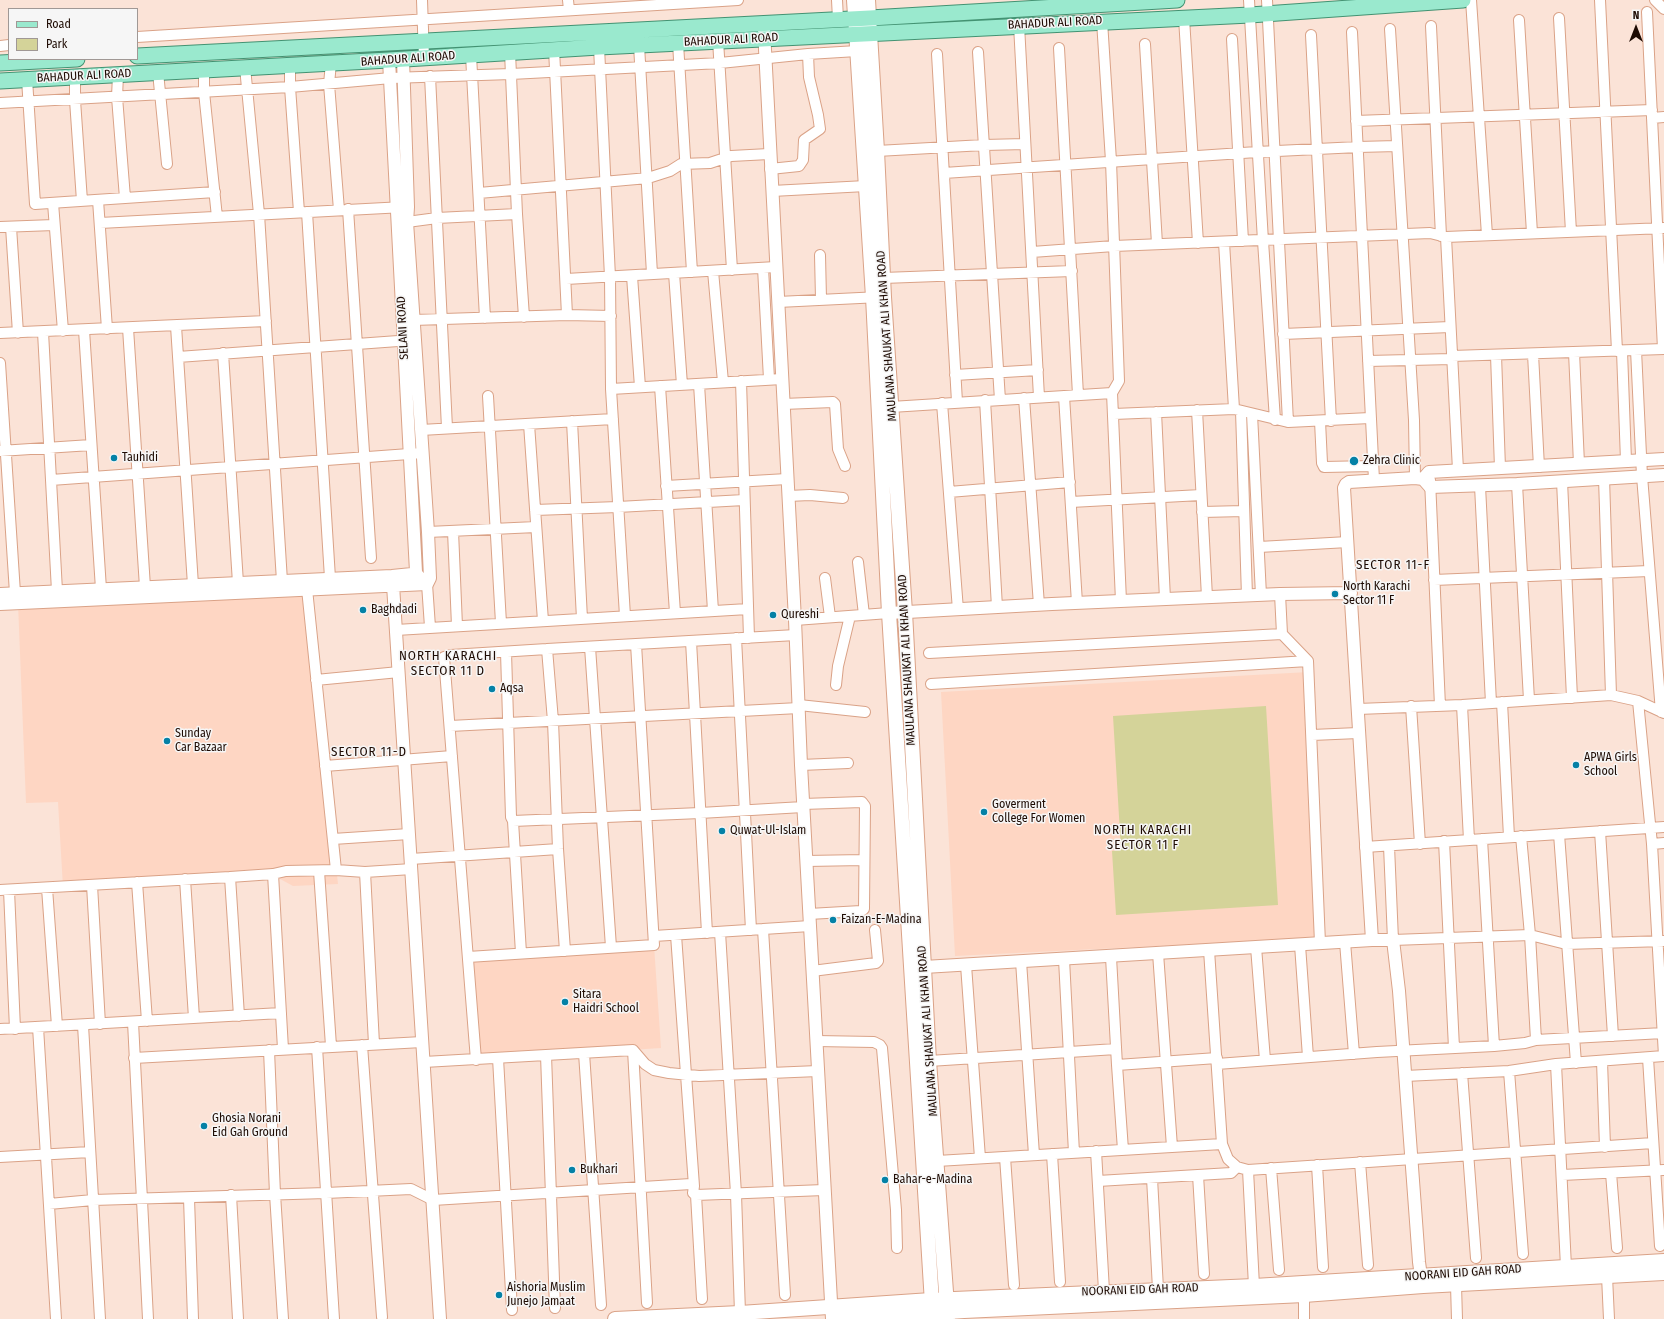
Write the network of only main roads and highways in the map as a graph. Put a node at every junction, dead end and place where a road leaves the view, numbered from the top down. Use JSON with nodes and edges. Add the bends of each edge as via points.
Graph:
{"nodes":[{"id":1,"x":854,"y":0,"type":"edge"},
{"id":2,"x":868,"y":0,"type":"edge"},
{"id":3,"x":1177,"y":0,"type":"edge"},
{"id":4,"x":1463,"y":0,"type":"edge"},
{"id":5,"x":1250,"y":7,"type":"edge"},
{"id":6,"x":1267,"y":7,"type":"edge"},
{"id":7,"x":863,"y":18,"type":"junction"},
{"id":8,"x":863,"y":34,"type":"junction"},
{"id":9,"x":138,"y":56,"type":"edge"},
{"id":10,"x":58,"y":60,"type":"edge"},
{"id":11,"x":0,"y":63,"type":"edge"},
{"id":12,"x":0,"y":81,"type":"edge"},
{"id":13,"x":878,"y":297,"type":"junction"},
{"id":14,"x":1664,"y":1261,"type":"edge"},
{"id":15,"x":1664,"y":1273,"type":"edge"},
{"id":16,"x":1422,"y":1281,"type":"junction"},
{"id":17,"x":932,"y":1310,"type":"edge"},
{"id":18,"x":948,"y":1310,"type":"edge"},
{"id":19,"x":832,"y":1313,"type":"edge"},
{"id":20,"x":742,"y":1316,"type":"edge"},
{"id":21,"x":615,"y":1319,"type":"edge"},
{"id":22,"x":842,"y":1319,"type":"edge"}],
"edges":[{"from":1,"to":7,"type":"main road","name":"MAULANA SHAUKAT ALI KHAN ROAD"},
{"from":2,"to":7,"type":"main road","name":"MAULANA SHAUKAT ALI KHAN ROAD"},
{"from":3,"to":7,"type":"main road","name":"BAHADUR ALI ROAD"},
{"from":4,"to":6,"type":"main road","name":"BAHADUR ALI ROAD"},
{"from":5,"to":6,"type":"main road","name":"BAHADUR ALI ROAD"},
{"from":5,"to":8,"type":"main road","name":"BAHADUR ALI ROAD","via":[[1184,18]]},
{"from":7,"to":8,"type":"main road","name":"MAULANA SHAUKAT ALI KHAN ROAD"},
{"from":7,"to":9,"type":"main road","name":"BAHADUR ALI ROAD"},
{"from":8,"to":12,"type":"main road","name":"BAHADUR ALI ROAD"},
{"from":8,"to":13,"type":"main road","name":"MAULANA SHAUKAT ALI KHAN ROAD","via":[[878,151],[883,278]]},
{"from":8,"to":13,"type":"main road","name":"MAULANA SHAUKAT ALI KHAN ROAD","via":[[857,51],[866,186]]},
{"from":10,"to":11,"type":"main road","name":"BAHADUR ALI ROAD"},
{"from":13,"to":17,"type":"main road","name":"MAULANA SHAUKAT ALI KHAN ROAD","via":[[889,613]]},
{"from":13,"to":18,"type":"main road","name":"MAULANA SHAUKAT ALI KHAN ROAD","via":[[891,407],[924,967]]},
{"from":14,"to":16,"type":"main road","name":"NOORANI EID GAH ROAD","via":[[1566,1267]]},
{"from":15,"to":16,"type":"main road","name":"NOORANI EID GAH ROAD","via":[[1456,1285]]},
{"from":16,"to":18,"type":"main road","name":"NOORANI EID GAH ROAD","via":[[1304,1295]]},
{"from":16,"to":18,"type":"main road","name":"NOORANI EID GAH ROAD","via":[[1104,1291]]},
{"from":17,"to":18,"type":"main road","name":"NOORANI EID GAH ROAD"},
{"from":17,"to":19,"type":"main road","name":"NOORANI EID GAH ROAD"},
{"from":17,"to":22,"type":"main road","name":"NOORANI EID GAH ROAD"},
{"from":19,"to":20,"type":"main road","name":"NOORANI EID GAH ROAD"},
{"from":20,"to":21,"type":"main road","name":"NOORANI EID GAH ROAD"}]}
